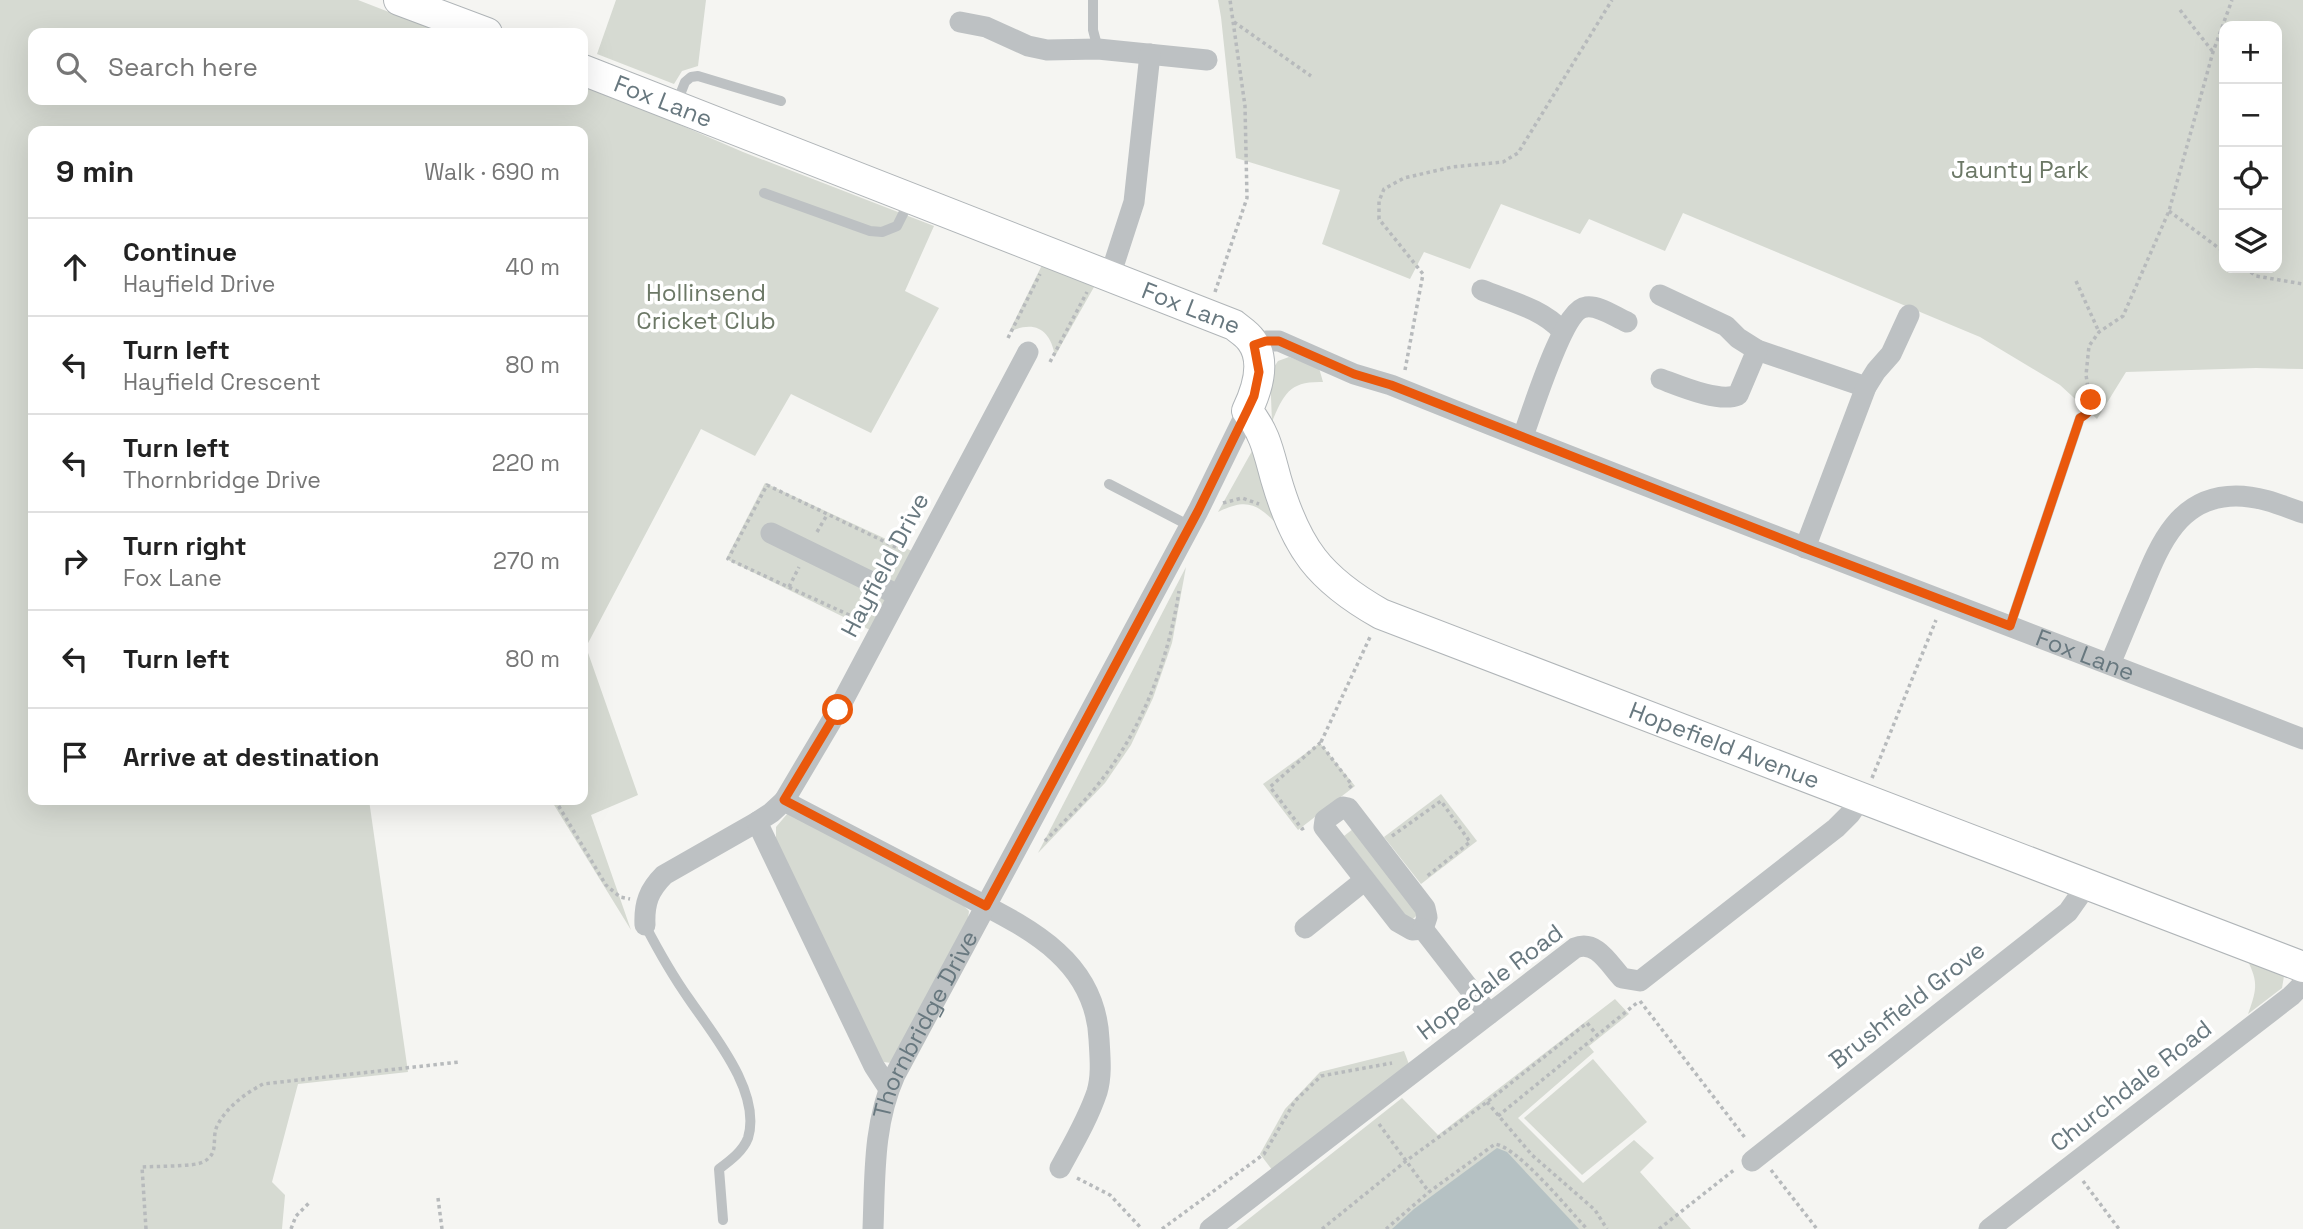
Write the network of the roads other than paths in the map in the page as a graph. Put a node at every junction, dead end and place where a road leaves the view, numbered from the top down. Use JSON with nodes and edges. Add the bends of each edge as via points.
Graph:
{"nodes":[{"id":1,"x":399,"y":0,"type":"edge"},
{"id":2,"x":1093,"y":0,"type":"edge"},
{"id":3,"x":960,"y":22,"type":"dead end"},
{"id":4,"x":474,"y":28,"type":"edge"},
{"id":5,"x":1098,"y":50,"type":"junction"},
{"id":6,"x":1150,"y":54,"type":"junction"},
{"id":7,"x":1207,"y":60,"type":"dead end"},
{"id":8,"x":588,"y":72,"type":"edge"},
{"id":9,"x":781,"y":101,"type":"dead end"},
{"id":10,"x":676,"y":105,"type":"junction"},
{"id":11,"x":764,"y":192,"type":"dead end"},
{"id":12,"x":911,"y":197,"type":"junction"},
{"id":13,"x":1104,"y":274,"type":"junction"},
{"id":14,"x":1482,"y":290,"type":"dead end"},
{"id":15,"x":1661,"y":295,"type":"dead end"},
{"id":16,"x":1909,"y":314,"type":"dead end"},
{"id":17,"x":1627,"y":322,"type":"dead end"},
{"id":18,"x":1562,"y":331,"type":"junction"},
{"id":19,"x":1254,"y":345,"type":"junction"},
{"id":20,"x":1757,"y":350,"type":"junction"},
{"id":21,"x":1028,"y":352,"type":"dead end"},
{"id":22,"x":1661,"y":379,"type":"dead end"},
{"id":23,"x":1866,"y":387,"type":"junction"},
{"id":24,"x":1247,"y":411,"type":"junction"},
{"id":25,"x":2080,"y":418,"type":"road end"},
{"id":26,"x":1523,"y":436,"type":"junction"},
{"id":27,"x":1109,"y":484,"type":"dead end"},
{"id":28,"x":2303,"y":513,"type":"edge"},
{"id":29,"x":1190,"y":526,"type":"junction"},
{"id":30,"x":771,"y":533,"type":"dead end"},
{"id":31,"x":1805,"y":548,"type":"junction"},
{"id":32,"x":898,"y":595,"type":"junction"},
{"id":33,"x":2010,"y":626,"type":"junction"},
{"id":34,"x":2110,"y":664,"type":"junction"},
{"id":35,"x":2303,"y":739,"type":"edge"},
{"id":36,"x":1861,"y":798,"type":"junction"},
{"id":37,"x":784,"y":800,"type":"junction"},
{"id":38,"x":757,"y":822,"type":"junction"},
{"id":39,"x":1365,"y":880,"type":"junction"},
{"id":40,"x":2087,"y":885,"type":"junction"},
{"id":41,"x":986,"y":906,"type":"junction"},
{"id":42,"x":645,"y":925,"type":"joint"},
{"id":43,"x":1305,"y":928,"type":"dead end"},
{"id":44,"x":1423,"y":929,"type":"junction"},
{"id":45,"x":2303,"y":967,"type":"edge"},
{"id":46,"x":2303,"y":984,"type":"edge"},
{"id":47,"x":1489,"y":1014,"type":"junction"},
{"id":48,"x":889,"y":1088,"type":"junction"},
{"id":49,"x":1755,"y":1158,"type":"road end"},
{"id":50,"x":1060,"y":1168,"type":"road end"},
{"id":51,"x":723,"y":1220,"type":"dead end"},
{"id":52,"x":873,"y":1229,"type":"edge"},
{"id":53,"x":1210,"y":1229,"type":"edge"},
{"id":54,"x":1989,"y":1229,"type":"edge"}],
"edges":[{"from":1,"to":4,"type":"street"},
{"from":2,"to":5,"type":"lane"},
{"from":3,"to":5,"type":"street","via":[[1047,50]]},
{"from":5,"to":6,"type":"street"},
{"from":6,"to":7,"type":"street"},
{"from":6,"to":13,"type":"street","via":[[1134,202]]},
{"from":8,"to":10,"type":"street","name":"Fox Lane"},
{"from":9,"to":10,"type":"lane","via":[[698,76],[685,82]]},
{"from":10,"to":12,"type":"street","name":"Fox Lane"},
{"from":11,"to":12,"type":"lane","via":[[882,232],[897,226]]},
{"from":12,"to":13,"type":"street","name":"Fox Lane"},
{"from":13,"to":19,"type":"street","name":"Fox Lane","via":[[1234,325]]},
{"from":14,"to":18,"type":"street","via":[[1536,312]]},
{"from":15,"to":20,"type":"street","via":[[1726,326]]},
{"from":16,"to":23,"type":"street","via":[[1891,354]]},
{"from":17,"to":18,"type":"street","via":[[1586,307],[1576,312]]},
{"from":18,"to":26,"type":"street"},
{"from":19,"to":24,"type":"street","name":"Thornbridge Drive","via":[[1259,372]]},
{"from":19,"to":26,"type":"street","name":"Fox Lane","via":[[1279,341],[1354,374]]},
{"from":20,"to":22,"type":"street","via":[[1738,395],[1733,397]]},
{"from":20,"to":23,"type":"street"},
{"from":21,"to":32,"type":"street","name":"Hayfield Drive"},
{"from":23,"to":31,"type":"street"},
{"from":24,"to":29,"type":"street","name":"Thornbridge Drive"},
{"from":24,"to":36,"type":"street","name":"Hopefield Avenue","via":[[1262,432],[1285,509],[1304,548],[1339,588],[1381,614]]},
{"from":25,"to":33,"type":"lane"},
{"from":26,"to":31,"type":"street","name":"Fox Lane"},
{"from":27,"to":29,"type":"lane"},
{"from":28,"to":34,"type":"street","via":[[2260,498],[2235,496],[2211,499],[2190,510],[2159,548]]},
{"from":29,"to":41,"type":"street","name":"Thornbridge Drive"},
{"from":30,"to":32,"type":"street"},
{"from":31,"to":33,"type":"street","name":"Fox Lane"},
{"from":32,"to":37,"type":"street","name":"Hayfield Drive"},
{"from":33,"to":34,"type":"street","name":"Fox Lane"},
{"from":34,"to":35,"type":"street","name":"Fox Lane"},
{"from":36,"to":40,"type":"street","name":"Hopefield Avenue"},
{"from":36,"to":47,"type":"street","name":"Hopedale Road","via":[[1836,828],[1640,981],[1622,978],[1593,947],[1584,944]]},
{"from":37,"to":38,"type":"street","name":"Hayfield Drive"},
{"from":37,"to":41,"type":"street"},
{"from":38,"to":42,"type":"street","name":"Hayfield Drive","via":[[664,874],[646,902]]},
{"from":38,"to":48,"type":"street","via":[[874,1066]]},
{"from":39,"to":43,"type":"street"},
{"from":39,"to":44,"type":"street","via":[[1398,922],[1412,930]]},
{"from":39,"to":44,"type":"street","via":[[1324,827],[1325,820],[1342,807],[1348,807],[1425,908]]},
{"from":40,"to":45,"type":"street","name":"Hopefield Avenue"},
{"from":40,"to":49,"type":"street","name":"Brushfield Grove","via":[[2068,912]]},
{"from":41,"to":48,"type":"street","name":"Thornbridge Drive"},
{"from":41,"to":50,"type":"street","via":[[1066,958],[1094,1007],[1101,1061],[1098,1089]]},
{"from":42,"to":51,"type":"lane","via":[[727,1053],[747,1102],[747,1139],[736,1157],[719,1169]]},
{"from":44,"to":47,"type":"street"},
{"from":46,"to":54,"type":"street","name":"Churchdale Road"},
{"from":47,"to":53,"type":"street","name":"Hopedale Road"},
{"from":48,"to":52,"type":"street","name":"Thornbridge Drive","via":[[876,1141]]}]}
